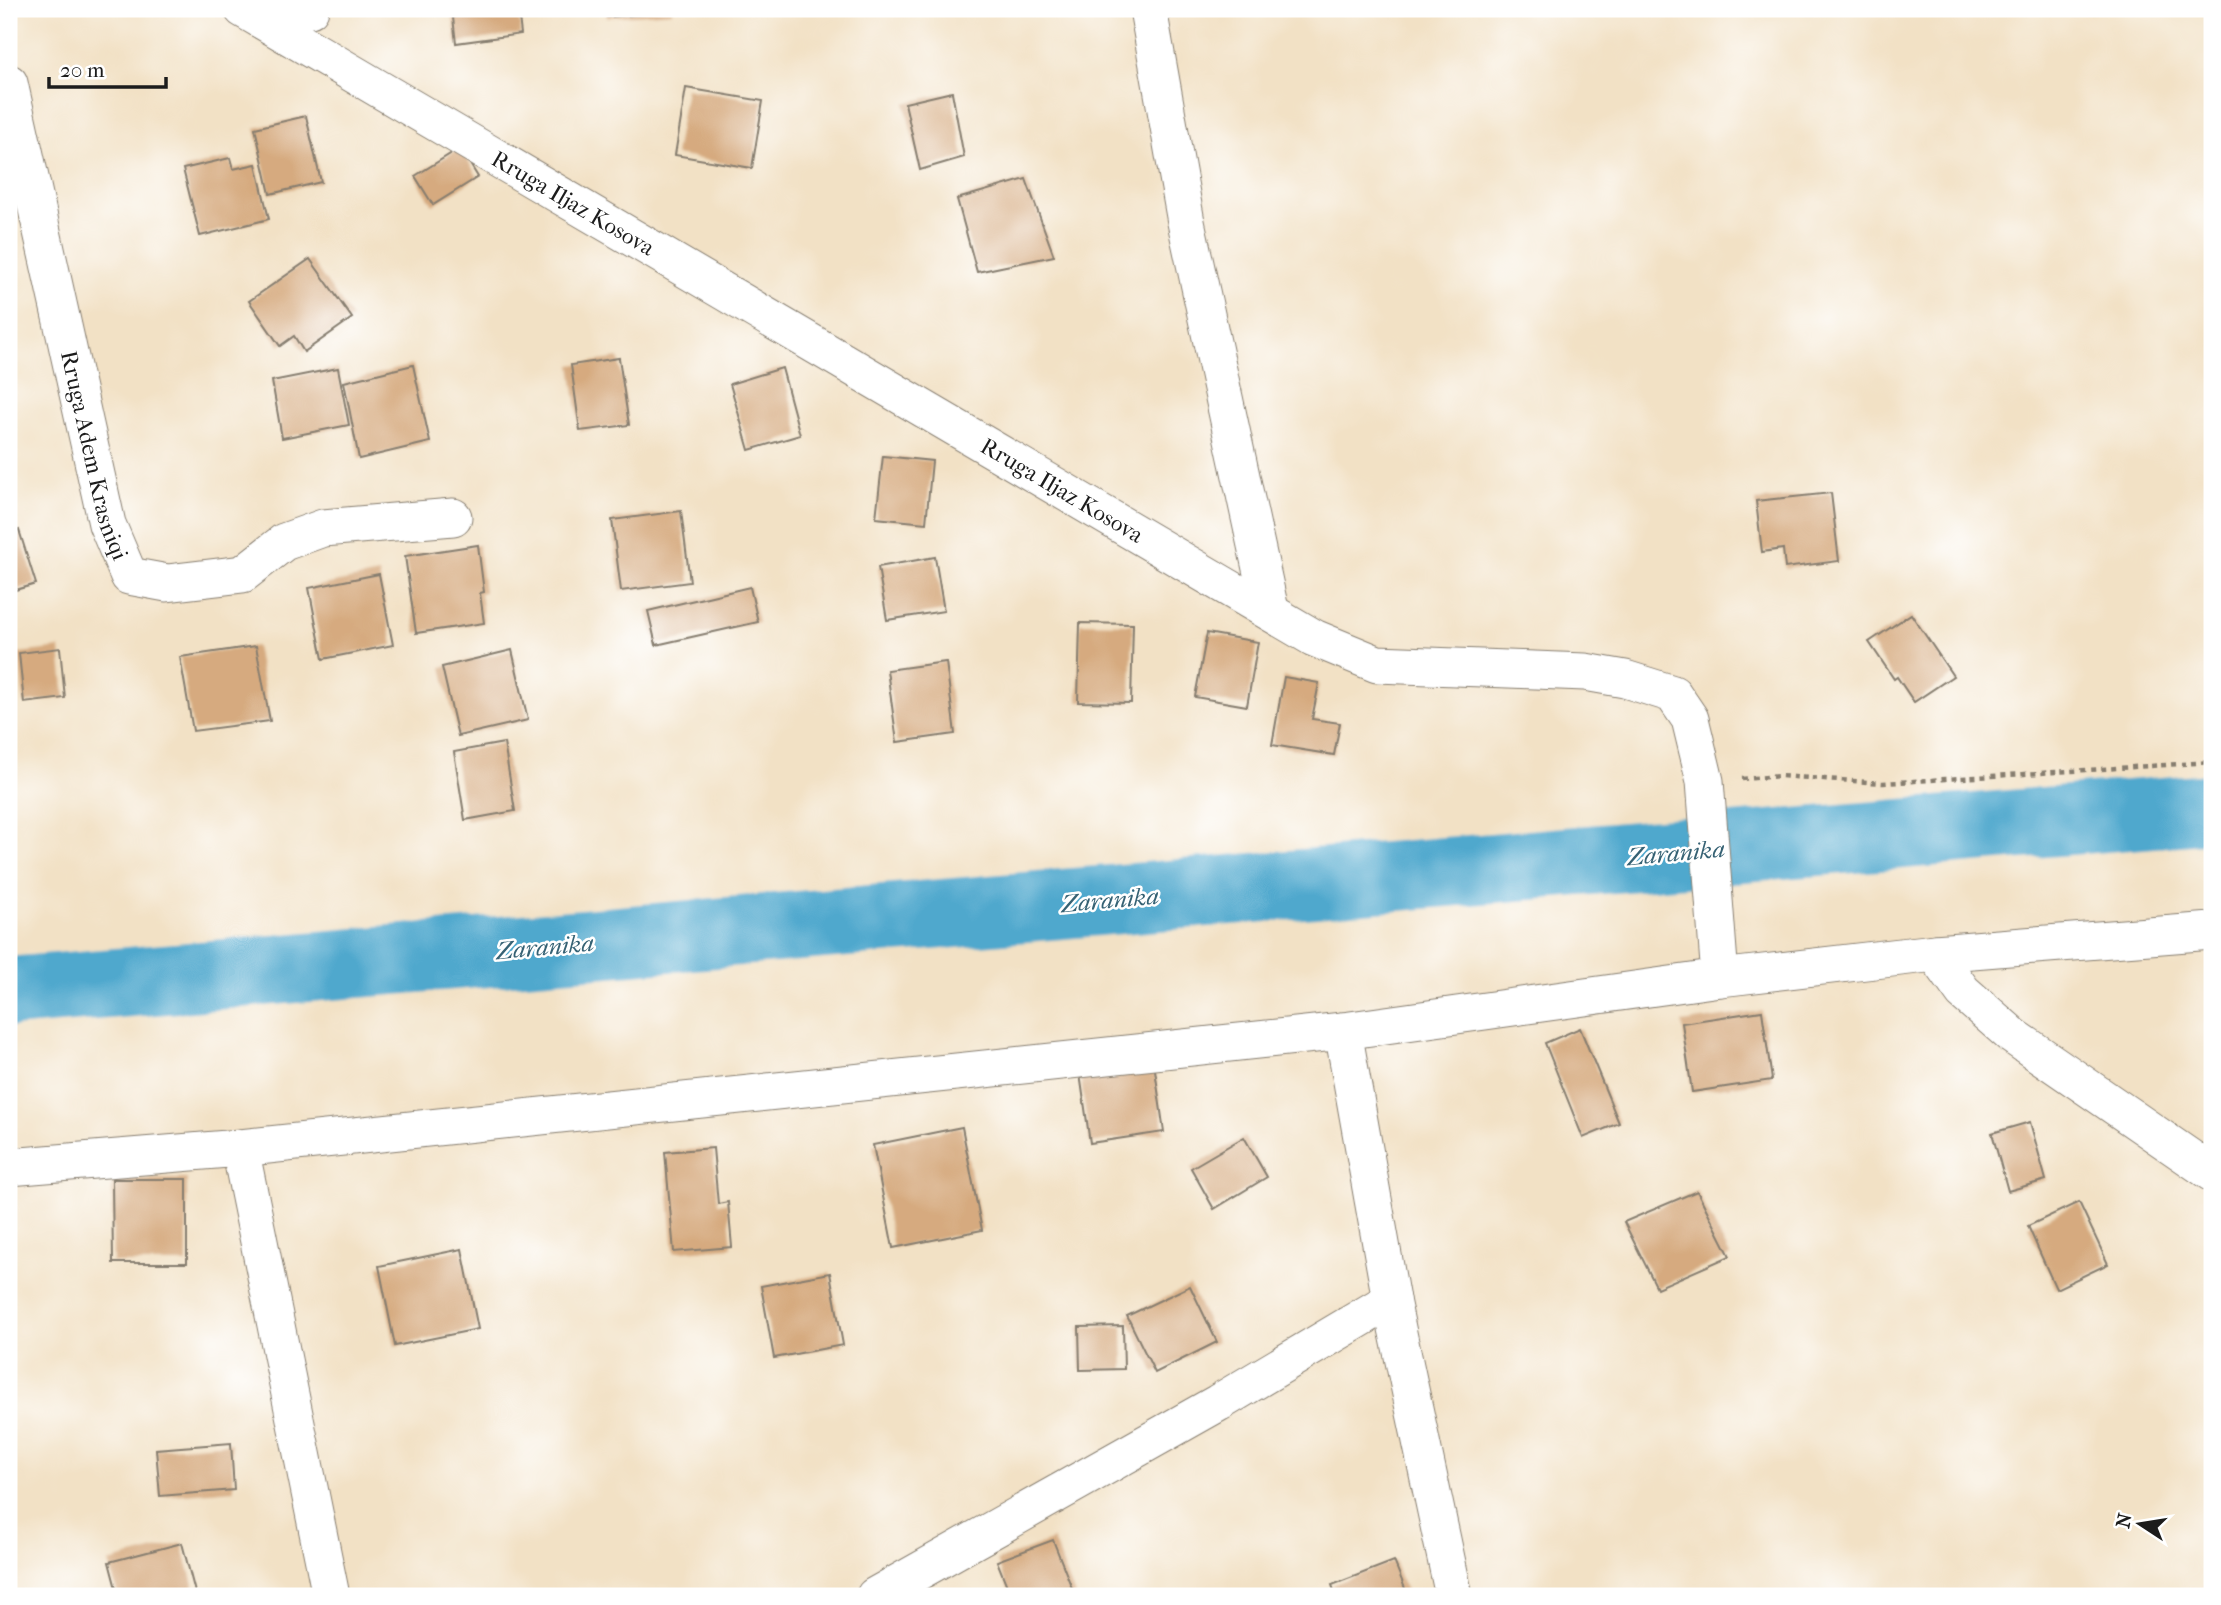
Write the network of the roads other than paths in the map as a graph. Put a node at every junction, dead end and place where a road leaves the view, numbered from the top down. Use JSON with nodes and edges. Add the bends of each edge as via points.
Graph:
{"nodes":[{"id":1,"x":310,"y":9,"type":"edge"},
{"id":2,"x":1148,"y":9,"type":"edge"},
{"id":3,"x":253,"y":14,"type":"edge"},
{"id":4,"x":9,"y":83,"type":"edge"},
{"id":5,"x":453,"y":517,"type":"dead end"},
{"id":6,"x":1270,"y":610,"type":"junction"},
{"id":7,"x":2212,"y":931,"type":"edge"},
{"id":8,"x":1935,"y":953,"type":"junction"},
{"id":9,"x":1720,"y":978,"type":"junction"},
{"id":10,"x":1343,"y":1031,"type":"junction"},
{"id":11,"x":240,"y":1148,"type":"junction"},
{"id":12,"x":9,"y":1167,"type":"edge"},
{"id":13,"x":2212,"y":1173,"type":"edge"},
{"id":14,"x":1391,"y":1300,"type":"junction"},
{"id":15,"x":331,"y":1596,"type":"edge"},
{"id":16,"x":875,"y":1596,"type":"edge"},
{"id":17,"x":1454,"y":1596,"type":"edge"}],
"edges":[{"from":1,"to":3,"type":"street"},
{"from":2,"to":6,"type":"street","via":[[1186,222]]},
{"from":3,"to":6,"type":"street","name":"Rruga Iljaz Kosova"},
{"from":4,"to":5,"type":"street","name":"Rruga Adem Krasniqi","via":[[107,524],[129,576],[167,583],[243,574],[284,542],[323,528]]},
{"from":6,"to":9,"type":"street","name":"Rruga Iljaz Kosova","via":[[1314,638],[1377,664],[1585,672],[1673,694],[1689,719],[1706,781]]},
{"from":7,"to":8,"type":"street"},
{"from":8,"to":9,"type":"street"},
{"from":8,"to":13,"type":"street","via":[[1963,992],[2013,1036]]},
{"from":9,"to":10,"type":"street"},
{"from":10,"to":11,"type":"street"},
{"from":10,"to":14,"type":"street"},
{"from":11,"to":12,"type":"street"},
{"from":11,"to":15,"type":"street"},
{"from":14,"to":16,"type":"street"},
{"from":14,"to":17,"type":"street"}]}
